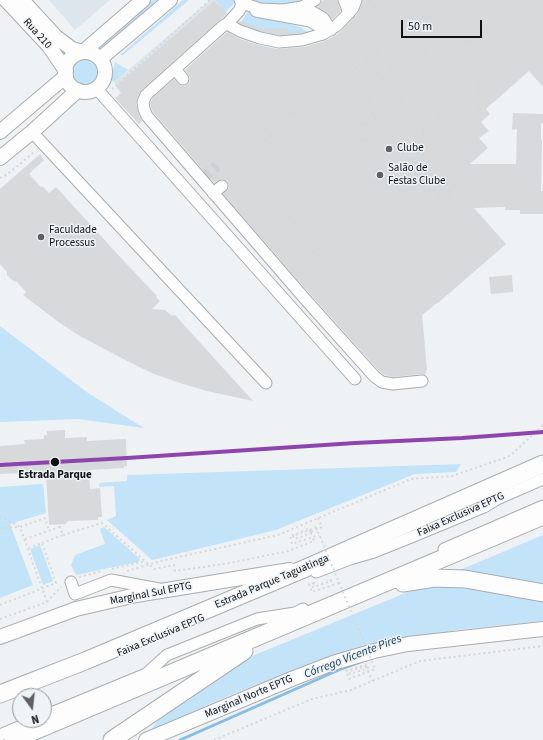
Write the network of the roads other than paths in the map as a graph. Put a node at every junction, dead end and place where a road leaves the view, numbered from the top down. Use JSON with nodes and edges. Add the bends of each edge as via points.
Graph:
{"nodes":[{"id":1,"x":6,"y":0,"type":"edge"},
{"id":2,"x":22,"y":0,"type":"edge"},
{"id":3,"x":143,"y":0,"type":"edge"},
{"id":4,"x":170,"y":0,"type":"edge"},
{"id":5,"x":316,"y":0,"type":"edge"},
{"id":6,"x":344,"y":0,"type":"edge"},
{"id":7,"x":242,"y":1,"type":"edge"},
{"id":8,"x":254,"y":7,"type":"junction"},
{"id":9,"x":351,"y":8,"type":"edge"},
{"id":10,"x":283,"y":10,"type":"junction"},
{"id":11,"x":227,"y":24,"type":"junction"},
{"id":12,"x":325,"y":34,"type":"junction"},
{"id":13,"x":83,"y":52,"type":"junction"},
{"id":14,"x":100,"y":59,"type":"junction"},
{"id":15,"x":172,"y":72,"type":"junction"},
{"id":16,"x":66,"y":73,"type":"junction"},
{"id":17,"x":180,"y":81,"type":"dead end"},
{"id":18,"x":78,"y":90,"type":"junction"},
{"id":19,"x":100,"y":92,"type":"junction"},
{"id":20,"x":0,"y":132,"type":"edge"},
{"id":21,"x":32,"y":132,"type":"junction"},
{"id":22,"x":0,"y":158,"type":"edge"},
{"id":23,"x":355,"y":379,"type":"dead end"},
{"id":24,"x":422,"y":381,"type":"dead end"},
{"id":25,"x":266,"y":383,"type":"dead end"},
{"id":26,"x":543,"y":457,"type":"edge"},
{"id":27,"x":543,"y":464,"type":"edge"},
{"id":28,"x":543,"y":479,"type":"edge"},
{"id":29,"x":497,"y":484,"type":"junction"},
{"id":30,"x":543,"y":506,"type":"edge"},
{"id":31,"x":434,"y":511,"type":"junction"},
{"id":32,"x":543,"y":516,"type":"edge"},
{"id":33,"x":386,"y":547,"type":"junction"},
{"id":34,"x":459,"y":552,"type":"junction"},
{"id":35,"x":406,"y":565,"type":"junction"},
{"id":36,"x":306,"y":568,"type":"junction"},
{"id":37,"x":71,"y":582,"type":"road end"},
{"id":38,"x":373,"y":588,"type":"junction"},
{"id":39,"x":165,"y":590,"type":"junction"},
{"id":40,"x":543,"y":593,"type":"edge"},
{"id":41,"x":283,"y":626,"type":"junction"},
{"id":42,"x":543,"y":629,"type":"edge"},
{"id":43,"x":0,"y":637,"type":"edge"},
{"id":44,"x":0,"y":694,"type":"edge"},
{"id":45,"x":0,"y":703,"type":"edge"},
{"id":46,"x":52,"y":713,"type":"edge"},
{"id":47,"x":16,"y":728,"type":"edge"},
{"id":48,"x":0,"y":735,"type":"edge"},
{"id":49,"x":13,"y":740,"type":"edge"},
{"id":50,"x":112,"y":740,"type":"edge"},
{"id":51,"x":146,"y":740,"type":"edge"}],
"edges":[{"from":1,"to":16,"type":"main road","name":"Rua 210","via":[[48,46]]},
{"from":2,"to":13,"type":"main road","name":"Rua 210","via":[[56,37]]},
{"from":3,"to":13,"type":"main road"},
{"from":4,"to":14,"type":"main road"},
{"from":5,"to":10,"type":"street","via":[[302,7]]},
{"from":6,"to":9,"type":"street"},
{"from":7,"to":8,"type":"street"},
{"from":7,"to":11,"type":"street","via":[[239,11]]},
{"from":8,"to":10,"type":"street"},
{"from":8,"to":12,"type":"street","via":[[256,11],[301,18],[302,25]]},
{"from":9,"to":12,"type":"street"},
{"from":10,"to":12,"type":"street","via":[[310,11],[316,14],[323,18]]},
{"from":11,"to":12,"type":"street","via":[[240,32],[279,42]]},
{"from":11,"to":15,"type":"street"},
{"from":13,"to":14,"type":"main road","via":[[96,55]]},
{"from":13,"to":16,"type":"main road","via":[[71,58]]},
{"from":14,"to":19,"type":"main road","via":[[105,71]]},
{"from":15,"to":17,"type":"street"},
{"from":15,"to":24,"type":"street","via":[[146,95],[143,102],[147,116],[215,187],[305,299],[375,377],[382,382],[393,384]]},
{"from":16,"to":18,"type":"main road","via":[[70,84]]},
{"from":16,"to":20,"type":"main road"},
{"from":18,"to":19,"type":"main road"},
{"from":18,"to":21,"type":"main road"},
{"from":19,"to":23,"type":"street"},
{"from":21,"to":22,"type":"main road"},
{"from":21,"to":25,"type":"street"},
{"from":26,"to":29,"type":"highway"},
{"from":27,"to":29,"type":"highway","name":"Estrada Parque Taguatinga"},
{"from":28,"to":33,"type":"street","name":"Faixa Exclusiva EPTG","via":[[484,507]]},
{"from":29,"to":31,"type":"highway","name":"Estrada Parque Taguatinga"},
{"from":30,"to":35,"type":"street","name":"Faixa Exclusiva EPTG"},
{"from":31,"to":33,"type":"street"},
{"from":31,"to":36,"type":"highway","name":"Estrada Parque Taguatinga"},
{"from":32,"to":34,"type":"highway"},
{"from":33,"to":45,"type":"street","name":"Faixa Exclusiva EPTG","via":[[272,590]]},
{"from":34,"to":35,"type":"street"},
{"from":34,"to":38,"type":"highway"},
{"from":35,"to":46,"type":"street","name":"Faixa Exclusiva EPTG","via":[[295,613],[257,619],[167,655],[146,674]]},
{"from":36,"to":39,"type":"main road","name":"Marginal Sul EPTG"},
{"from":36,"to":44,"type":"highway","name":"Estrada Parque Taguatinga"},
{"from":37,"to":39,"type":"street","via":[[75,594],[111,580]]},
{"from":38,"to":40,"type":"highway","via":[[434,578],[465,579]]},
{"from":38,"to":41,"type":"highway"},
{"from":39,"to":43,"type":"main road","name":"Marginal Sul EPTG","via":[[76,609]]},
{"from":41,"to":49,"type":"highway"},
{"from":41,"to":50,"type":"highway"},
{"from":42,"to":51,"type":"main road","name":"Marginal Norte EPTG","via":[[408,644],[374,651],[294,678]]},
{"from":47,"to":48,"type":"street"}]}
